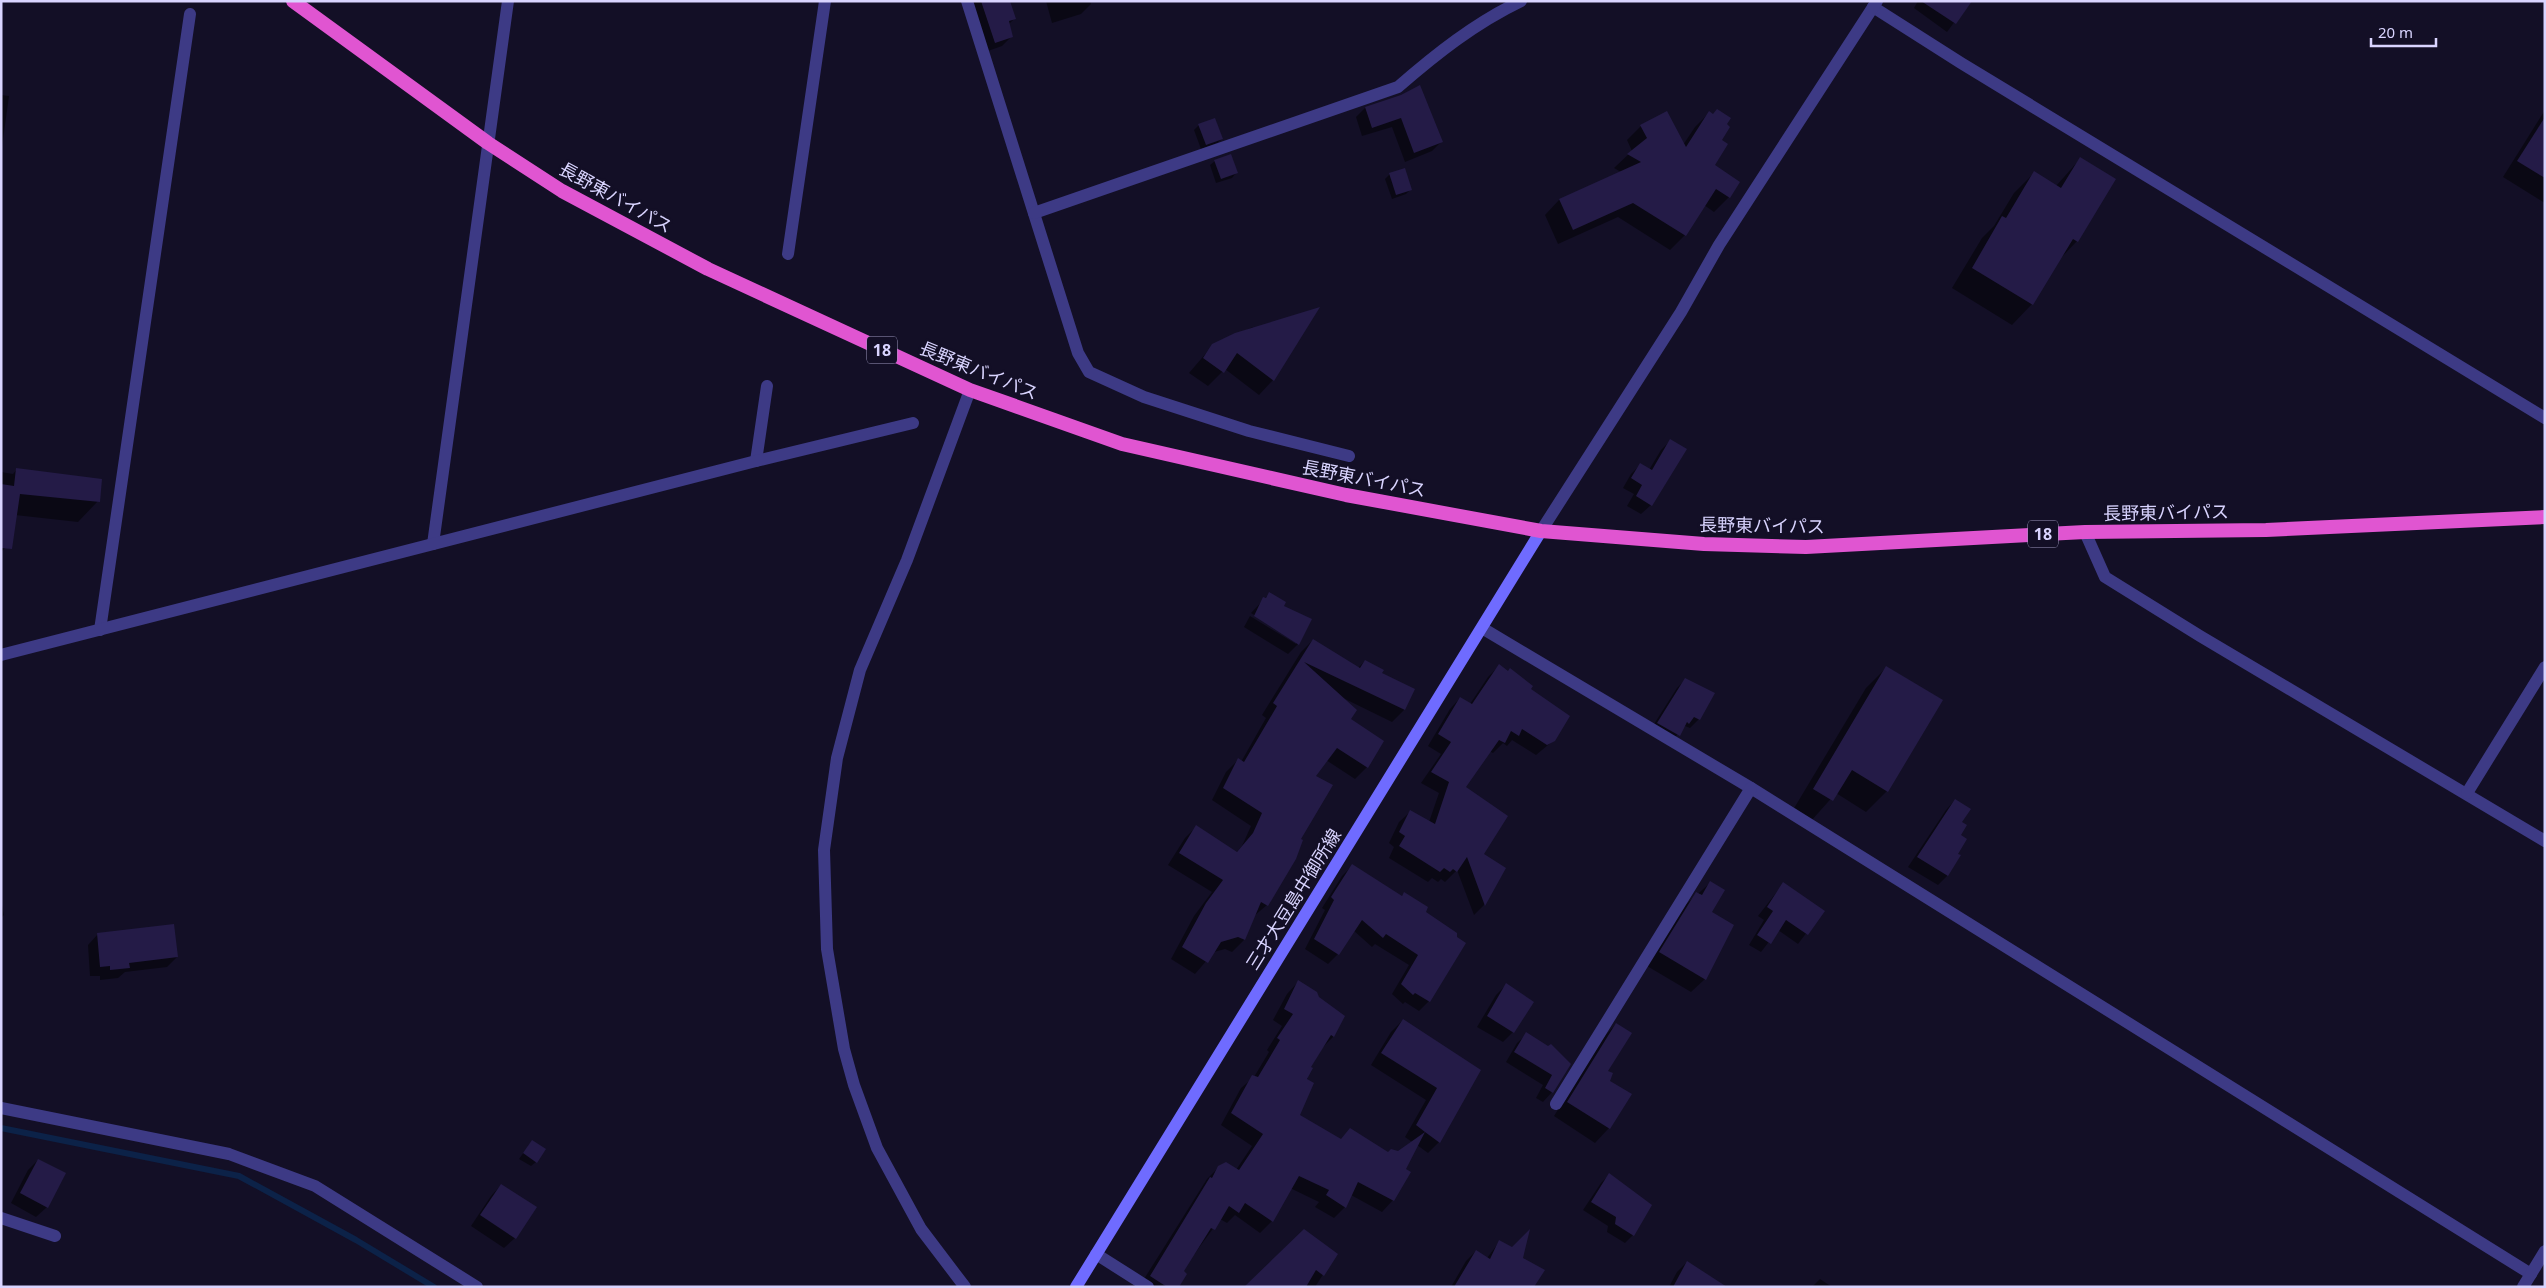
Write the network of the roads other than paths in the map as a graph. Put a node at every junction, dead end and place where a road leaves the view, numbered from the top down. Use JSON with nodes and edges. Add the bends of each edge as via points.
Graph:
{"nodes":[{"id":1,"x":294,"y":1,"type":"edge"},
{"id":2,"x":508,"y":1,"type":"edge"},
{"id":3,"x":825,"y":1,"type":"edge"},
{"id":4,"x":968,"y":1,"type":"edge"},
{"id":5,"x":1521,"y":1,"type":"edge"},
{"id":6,"x":1875,"y":4,"type":"edge"},
{"id":7,"x":190,"y":14,"type":"dead end"},
{"id":8,"x":488,"y":143,"type":"junction"},
{"id":9,"x":1034,"y":213,"type":"junction"},
{"id":10,"x":788,"y":254,"type":"dead end"},
{"id":11,"x":767,"y":386,"type":"dead end"},
{"id":12,"x":970,"y":390,"type":"junction"},
{"id":13,"x":2545,"y":418,"type":"edge"},
{"id":14,"x":913,"y":423,"type":"dead end"},
{"id":15,"x":1349,"y":456,"type":"dead end"},
{"id":16,"x":756,"y":461,"type":"junction"},
{"id":17,"x":2545,"y":517,"type":"edge"},
{"id":18,"x":1541,"y":531,"type":"junction"},
{"id":19,"x":2085,"y":532,"type":"junction"},
{"id":20,"x":433,"y":544,"type":"junction"},
{"id":21,"x":1482,"y":628,"type":"junction"},
{"id":22,"x":100,"y":630,"type":"junction"},
{"id":23,"x":1,"y":655,"type":"edge"},
{"id":24,"x":2545,"y":667,"type":"edge"},
{"id":25,"x":1751,"y":788,"type":"junction"},
{"id":26,"x":2467,"y":793,"type":"junction"},
{"id":27,"x":2545,"y":840,"type":"edge"},
{"id":28,"x":1556,"y":1104,"type":"dead end"},
{"id":29,"x":1,"y":1108,"type":"edge"},
{"id":30,"x":1,"y":1218,"type":"edge"},
{"id":31,"x":54,"y":1236,"type":"dead end"},
{"id":32,"x":2545,"y":1251,"type":"edge"},
{"id":33,"x":1096,"y":1254,"type":"junction"},
{"id":34,"x":2531,"y":1274,"type":"junction"},
{"id":35,"x":477,"y":1287,"type":"edge"},
{"id":36,"x":965,"y":1287,"type":"edge"},
{"id":37,"x":1076,"y":1287,"type":"edge"},
{"id":38,"x":1148,"y":1287,"type":"edge"},
{"id":39,"x":2523,"y":1287,"type":"edge"}],
"edges":[{"from":1,"to":8,"type":"highway","name":"長野東バイパス","number":"18"},
{"from":2,"to":8,"type":"street"},
{"from":3,"to":10,"type":"street"},
{"from":4,"to":9,"type":"street"},
{"from":5,"to":9,"type":"street","via":[[1444,47],[1398,87]]},
{"from":6,"to":13,"type":"street","via":[[1961,63]]},
{"from":6,"to":18,"type":"street","via":[[1719,245],[1675,321]]},
{"from":7,"to":22,"type":"street"},
{"from":8,"to":12,"type":"highway","name":"長野東バイパス","number":"18","via":[[562,190],[708,269]]},
{"from":8,"to":20,"type":"street"},
{"from":9,"to":15,"type":"street","via":[[1078,353],[1088,372],[1144,397],[1249,431]]},
{"from":11,"to":16,"type":"street"},
{"from":12,"to":18,"type":"highway","name":"長野東バイパス","number":"18","via":[[1122,444],[1346,495]]},
{"from":12,"to":36,"type":"street","via":[[907,560],[860,670],[837,758],[824,850],[827,949],[844,1049],[854,1085],[877,1148],[921,1229]]},
{"from":14,"to":16,"type":"street"},
{"from":16,"to":20,"type":"street"},
{"from":17,"to":19,"type":"highway","name":"長野東バイパス","number":"18","via":[[2266,530]]},
{"from":18,"to":19,"type":"highway","name":"長野東バイパス","number":"18","via":[[1704,544],[1806,547]]},
{"from":18,"to":21,"type":"main road","name":"三才大豆島中御所線"},
{"from":19,"to":26,"type":"street","via":[[2105,577]]},
{"from":20,"to":22,"type":"street"},
{"from":21,"to":25,"type":"street"},
{"from":21,"to":33,"type":"main road","name":"三才大豆島中御所線"},
{"from":22,"to":23,"type":"street"},
{"from":24,"to":26,"type":"street"},
{"from":25,"to":28,"type":"street"},
{"from":25,"to":34,"type":"street"},
{"from":26,"to":27,"type":"street"},
{"from":29,"to":35,"type":"street","via":[[229,1154],[314,1186]]},
{"from":30,"to":31,"type":"street"},
{"from":32,"to":34,"type":"street"},
{"from":33,"to":37,"type":"main road","name":"三才大豆島中御所線"},
{"from":33,"to":38,"type":"street"},
{"from":34,"to":39,"type":"street"}]}
